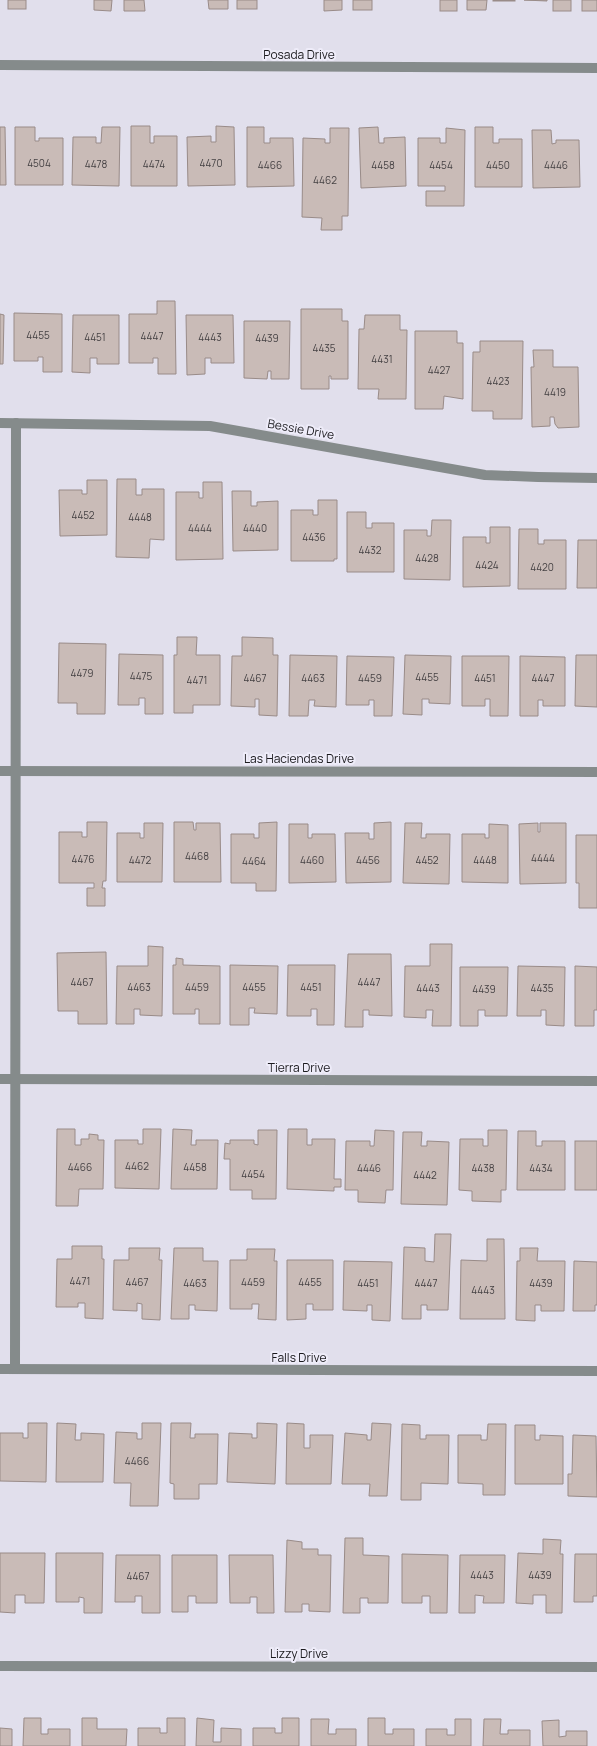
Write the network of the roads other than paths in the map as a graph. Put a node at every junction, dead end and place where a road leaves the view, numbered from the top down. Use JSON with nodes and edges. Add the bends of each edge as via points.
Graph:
{"nodes":[{"id":1,"x":0,"y":65,"type":"edge"},
{"id":2,"x":597,"y":68,"type":"edge"},
{"id":3,"x":0,"y":423,"type":"edge"},
{"id":4,"x":16,"y":423,"type":"junction"},
{"id":5,"x":597,"y":478,"type":"edge"},
{"id":6,"x":0,"y":771,"type":"edge"},
{"id":7,"x":16,"y":771,"type":"junction"},
{"id":8,"x":597,"y":772,"type":"edge"},
{"id":9,"x":0,"y":1079,"type":"edge"},
{"id":10,"x":16,"y":1079,"type":"junction"},
{"id":11,"x":597,"y":1081,"type":"edge"},
{"id":12,"x":0,"y":1369,"type":"edge"},
{"id":13,"x":15,"y":1369,"type":"junction"},
{"id":14,"x":597,"y":1371,"type":"edge"},
{"id":15,"x":0,"y":1666,"type":"edge"},
{"id":16,"x":597,"y":1667,"type":"edge"}],
"edges":[{"from":1,"to":2,"type":"street","name":"Posada Drive"},
{"from":3,"to":4,"type":"street","name":"Bessie Drive"},
{"from":4,"to":5,"type":"street","name":"Bessie Drive","via":[[210,426],[485,474],[538,478]]},
{"from":4,"to":7,"type":"street"},
{"from":6,"to":7,"type":"street","name":"Las Haciendas Drive"},
{"from":7,"to":8,"type":"street","name":"Las Haciendas Drive"},
{"from":7,"to":10,"type":"street"},
{"from":9,"to":10,"type":"street","name":"Tierra Drive"},
{"from":10,"to":11,"type":"street","name":"Tierra Drive"},
{"from":10,"to":13,"type":"street"},
{"from":12,"to":13,"type":"street","name":"Falls Drive"},
{"from":13,"to":14,"type":"street","name":"Falls Drive"},
{"from":15,"to":16,"type":"street","name":"Lizzy Drive"}]}
